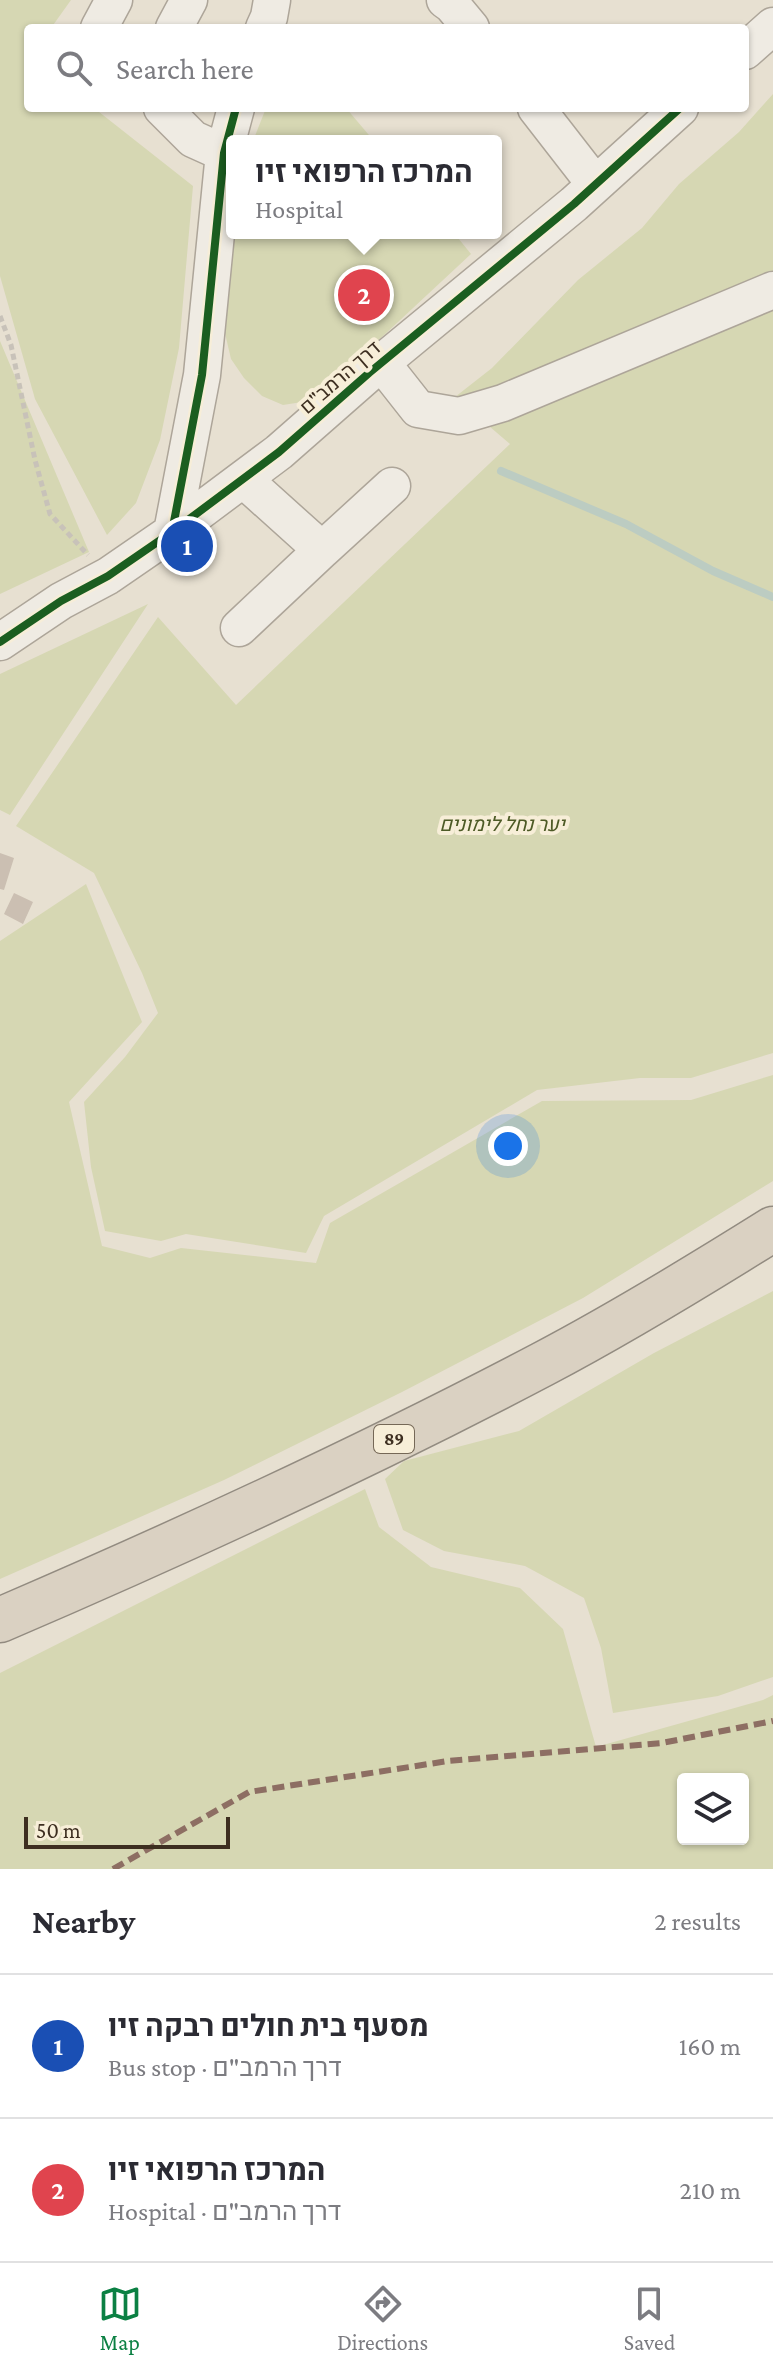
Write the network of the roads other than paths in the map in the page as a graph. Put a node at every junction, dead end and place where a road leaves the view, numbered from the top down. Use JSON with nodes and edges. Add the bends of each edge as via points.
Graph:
{"nodes":[{"id":1,"x":114,"y":0,"type":"edge"},
{"id":2,"x":189,"y":0,"type":"edge"},
{"id":3,"x":445,"y":0,"type":"edge"},
{"id":4,"x":101,"y":24,"type":"edge"},
{"id":5,"x":176,"y":24,"type":"edge"},
{"id":6,"x":468,"y":24,"type":"edge"},
{"id":7,"x":773,"y":26,"type":"edge"},
{"id":8,"x":749,"y":47,"type":"edge"},
{"id":9,"x":166,"y":112,"type":"edge"},
{"id":10,"x":235,"y":112,"type":"edge"},
{"id":11,"x":538,"y":112,"type":"edge"},
{"id":12,"x":676,"y":112,"type":"edge"},
{"id":13,"x":229,"y":135,"type":"edge"},
{"id":14,"x":226,"y":146,"type":"edge"},
{"id":15,"x":224,"y":153,"type":"junction"},
{"id":16,"x":584,"y":194,"type":"junction"},
{"id":17,"x":773,"y":290,"type":"edge"},
{"id":18,"x":374,"y":369,"type":"junction"},
{"id":19,"x":243,"y":479,"type":"junction"},
{"id":20,"x":392,"y":486,"type":"dead end"},
{"id":21,"x":172,"y":532,"type":"junction"},
{"id":22,"x":322,"y":550,"type":"junction"},
{"id":23,"x":239,"y":628,"type":"dead end"},
{"id":24,"x":0,"y":642,"type":"edge"},
{"id":25,"x":773,"y":1229,"type":"edge"},
{"id":26,"x":0,"y":1620,"type":"edge"}],
"edges":[{"from":1,"to":4,"type":"street"},
{"from":2,"to":5,"type":"street"},
{"from":3,"to":6,"type":"street"},
{"from":7,"to":8,"type":"street"},
{"from":9,"to":15,"type":"street","via":[[193,139]]},
{"from":10,"to":13,"type":"street"},
{"from":11,"to":16,"type":"street"},
{"from":12,"to":16,"type":"street","name":"דרך הרמב\"ם"},
{"from":14,"to":15,"type":"street"},
{"from":15,"to":21,"type":"street","via":[[202,375]]},
{"from":16,"to":18,"type":"street","name":"דרך הרמב\"ם"},
{"from":17,"to":18,"type":"street","via":[[503,403],[459,416],[418,409]]},
{"from":18,"to":19,"type":"street","name":"דרך הרמב\"ם"},
{"from":19,"to":21,"type":"street","name":"דרך הרמב\"ם"},
{"from":19,"to":22,"type":"street"},
{"from":20,"to":22,"type":"street"},
{"from":21,"to":24,"type":"street","name":"דרך הרמב\"ם"},
{"from":22,"to":23,"type":"street"},
{"from":25,"to":26,"type":"highway","number":"89","via":[[531,1370],[231,1519]]}]}
